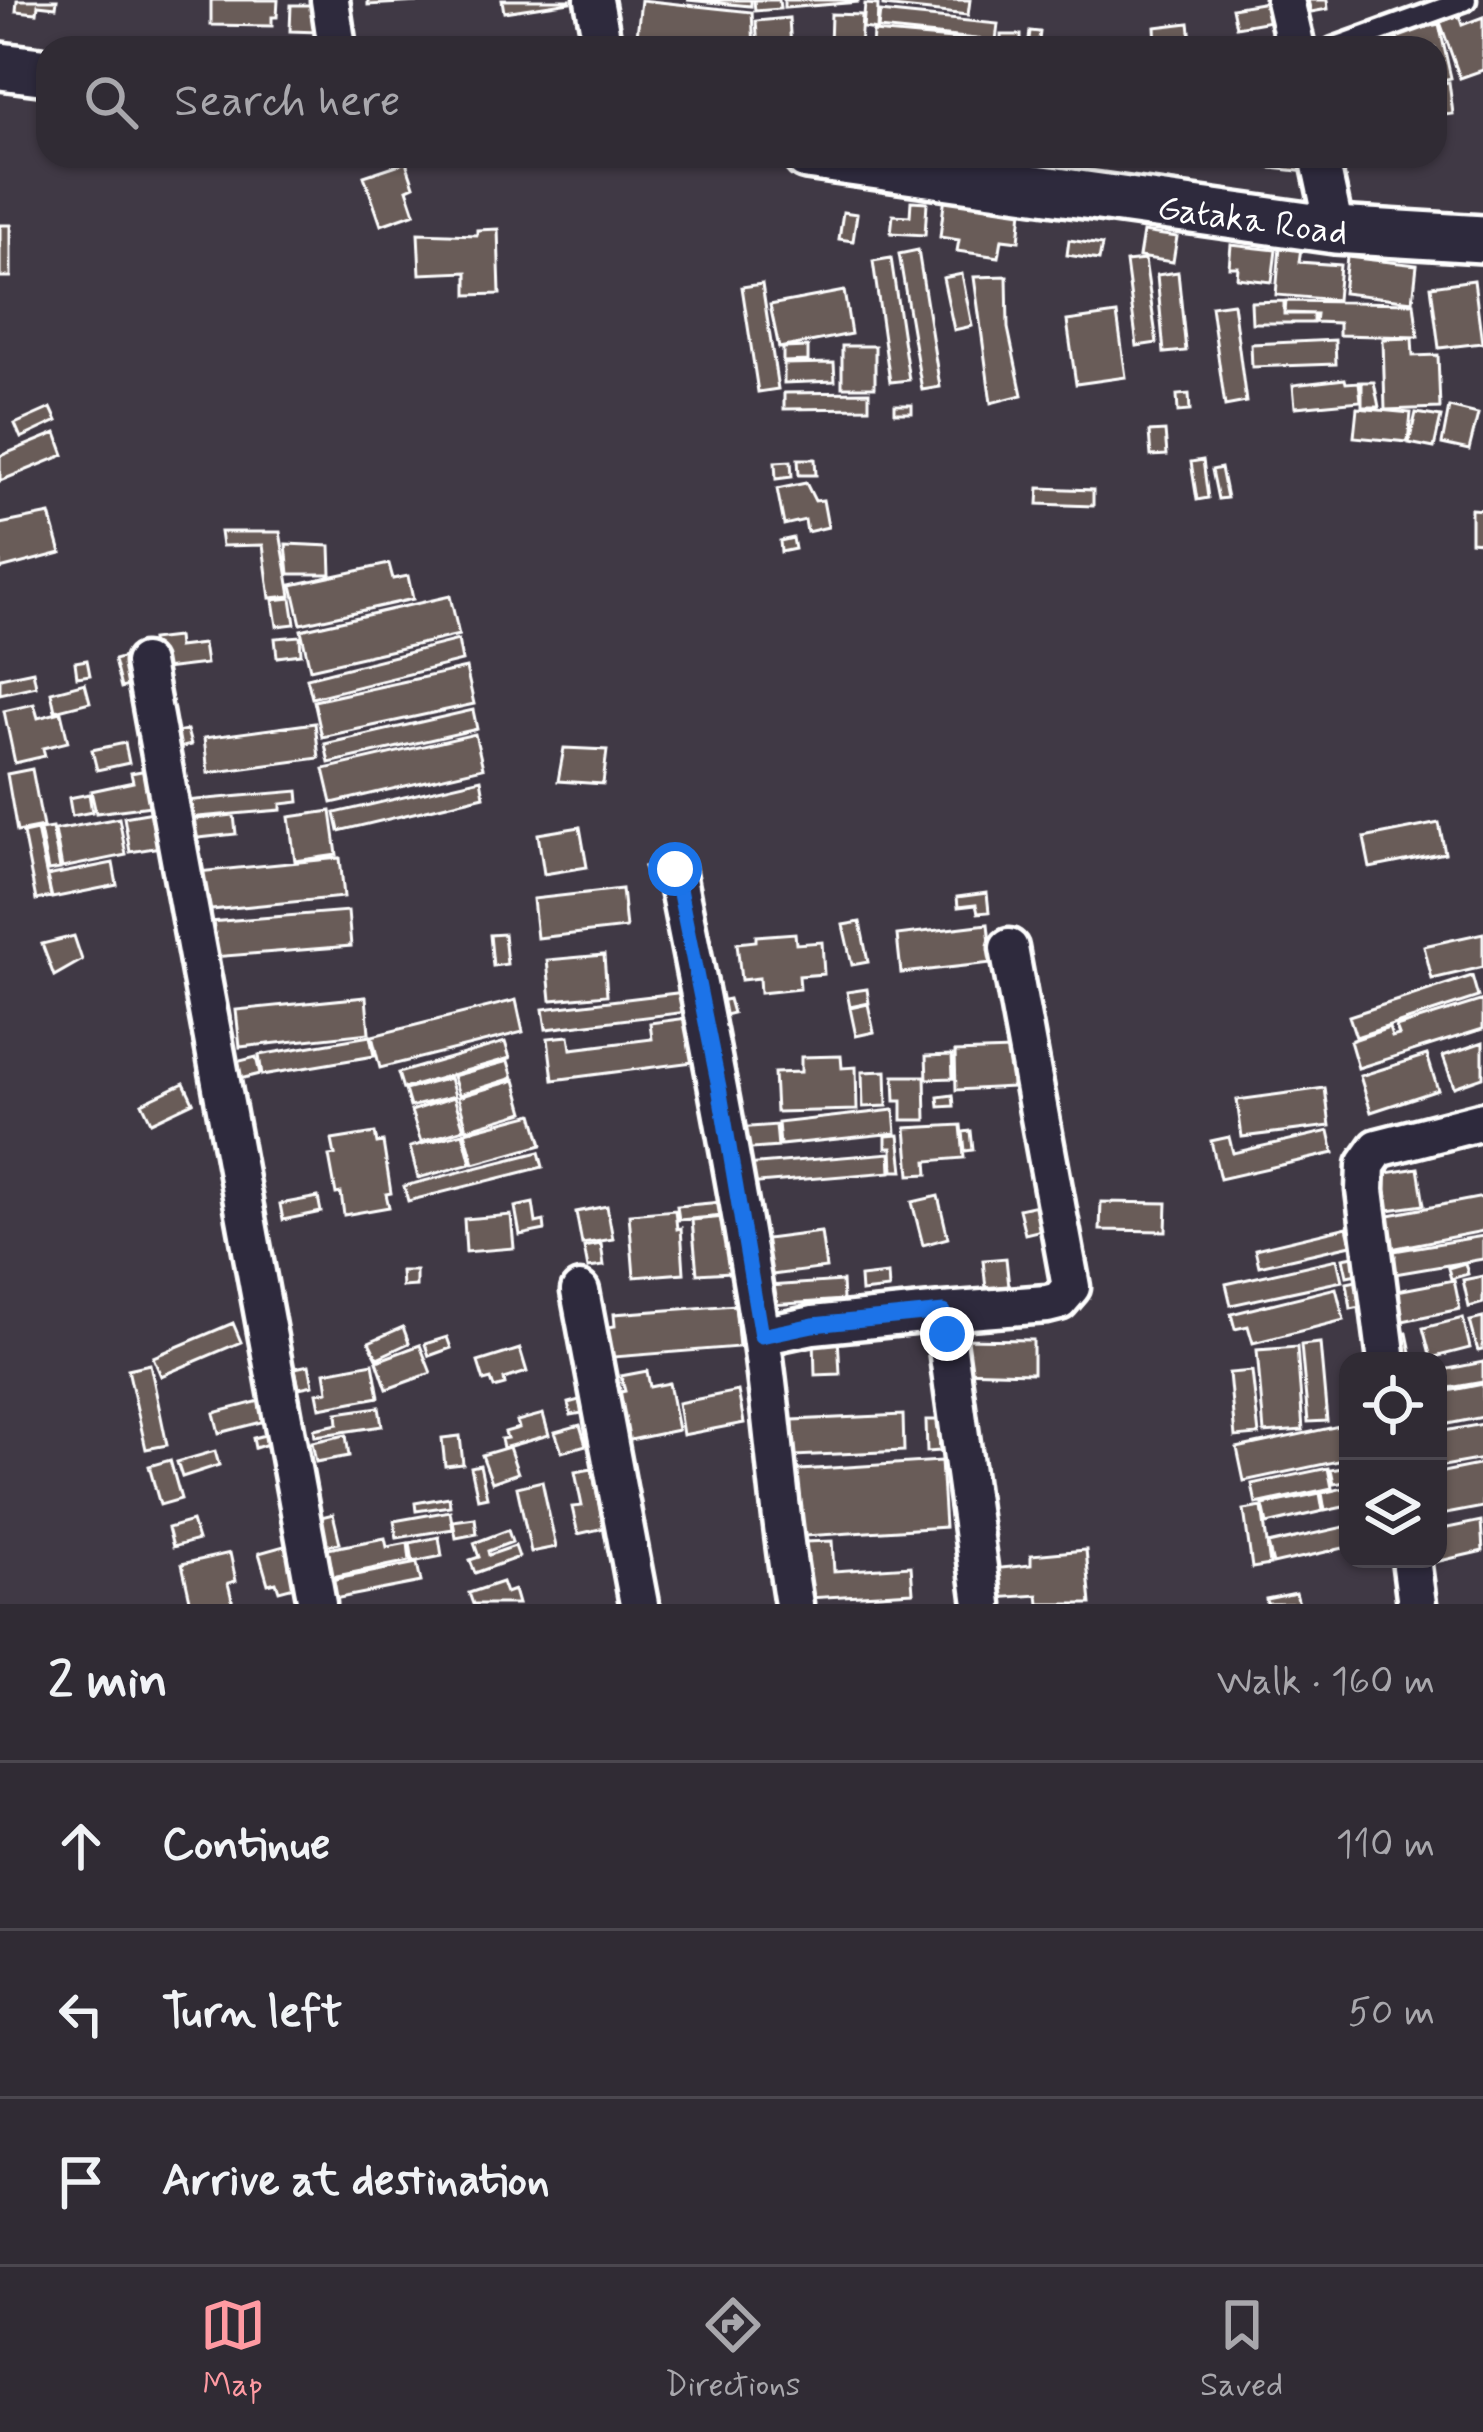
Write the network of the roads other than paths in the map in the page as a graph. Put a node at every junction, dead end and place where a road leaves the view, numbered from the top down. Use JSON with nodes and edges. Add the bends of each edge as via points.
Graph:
{"nodes":[{"id":1,"x":330,"y":0,"type":"edge"},
{"id":2,"x":594,"y":0,"type":"edge"},
{"id":3,"x":1285,"y":0,"type":"edge"},
{"id":4,"x":1466,"y":0,"type":"edge"},
{"id":5,"x":335,"y":36,"type":"edge"},
{"id":6,"x":601,"y":36,"type":"edge"},
{"id":7,"x":1293,"y":36,"type":"edge"},
{"id":8,"x":1366,"y":36,"type":"edge"},
{"id":9,"x":0,"y":66,"type":"edge"},
{"id":10,"x":36,"y":70,"type":"edge"},
{"id":11,"x":893,"y":168,"type":"edge"},
{"id":12,"x":1322,"y":168,"type":"edge"},
{"id":13,"x":1335,"y":230,"type":"junction"},
{"id":14,"x":1483,"y":239,"type":"edge"},
{"id":15,"x":144,"y":663,"type":"dead end"},
{"id":16,"x":675,"y":869,"type":"dead end"},
{"id":17,"x":1010,"y":948,"type":"dead end"},
{"id":18,"x":1483,"y":1120,"type":"edge"},
{"id":19,"x":580,"y":1291,"type":"dead end"},
{"id":20,"x":944,"y":1312,"type":"junction"},
{"id":21,"x":761,"y":1336,"type":"junction"},
{"id":22,"x":1386,"y":1352,"type":"edge"},
{"id":23,"x":1412,"y":1568,"type":"edge"},
{"id":24,"x":317,"y":1604,"type":"edge"},
{"id":25,"x":639,"y":1604,"type":"edge"},
{"id":26,"x":794,"y":1604,"type":"edge"},
{"id":27,"x":983,"y":1604,"type":"edge"},
{"id":28,"x":1417,"y":1604,"type":"edge"}],
"edges":[{"from":1,"to":5,"type":"street"},
{"from":2,"to":6,"type":"street"},
{"from":3,"to":7,"type":"street"},
{"from":4,"to":8,"type":"lane"},
{"from":9,"to":10,"type":"street"},
{"from":11,"to":13,"type":"street","name":"Gataka Road"},
{"from":12,"to":13,"type":"street"},
{"from":13,"to":14,"type":"street","name":"Gataka Road"},
{"from":15,"to":24,"type":"street"},
{"from":16,"to":21,"type":"street"},
{"from":17,"to":20,"type":"street","via":[[1071,1287],[1047,1304]]},
{"from":18,"to":22,"type":"street","via":[[1378,1148],[1366,1165]]},
{"from":19,"to":25,"type":"street"},
{"from":20,"to":21,"type":"street"},
{"from":20,"to":27,"type":"street"},
{"from":21,"to":26,"type":"street"},
{"from":23,"to":28,"type":"street"}]}
